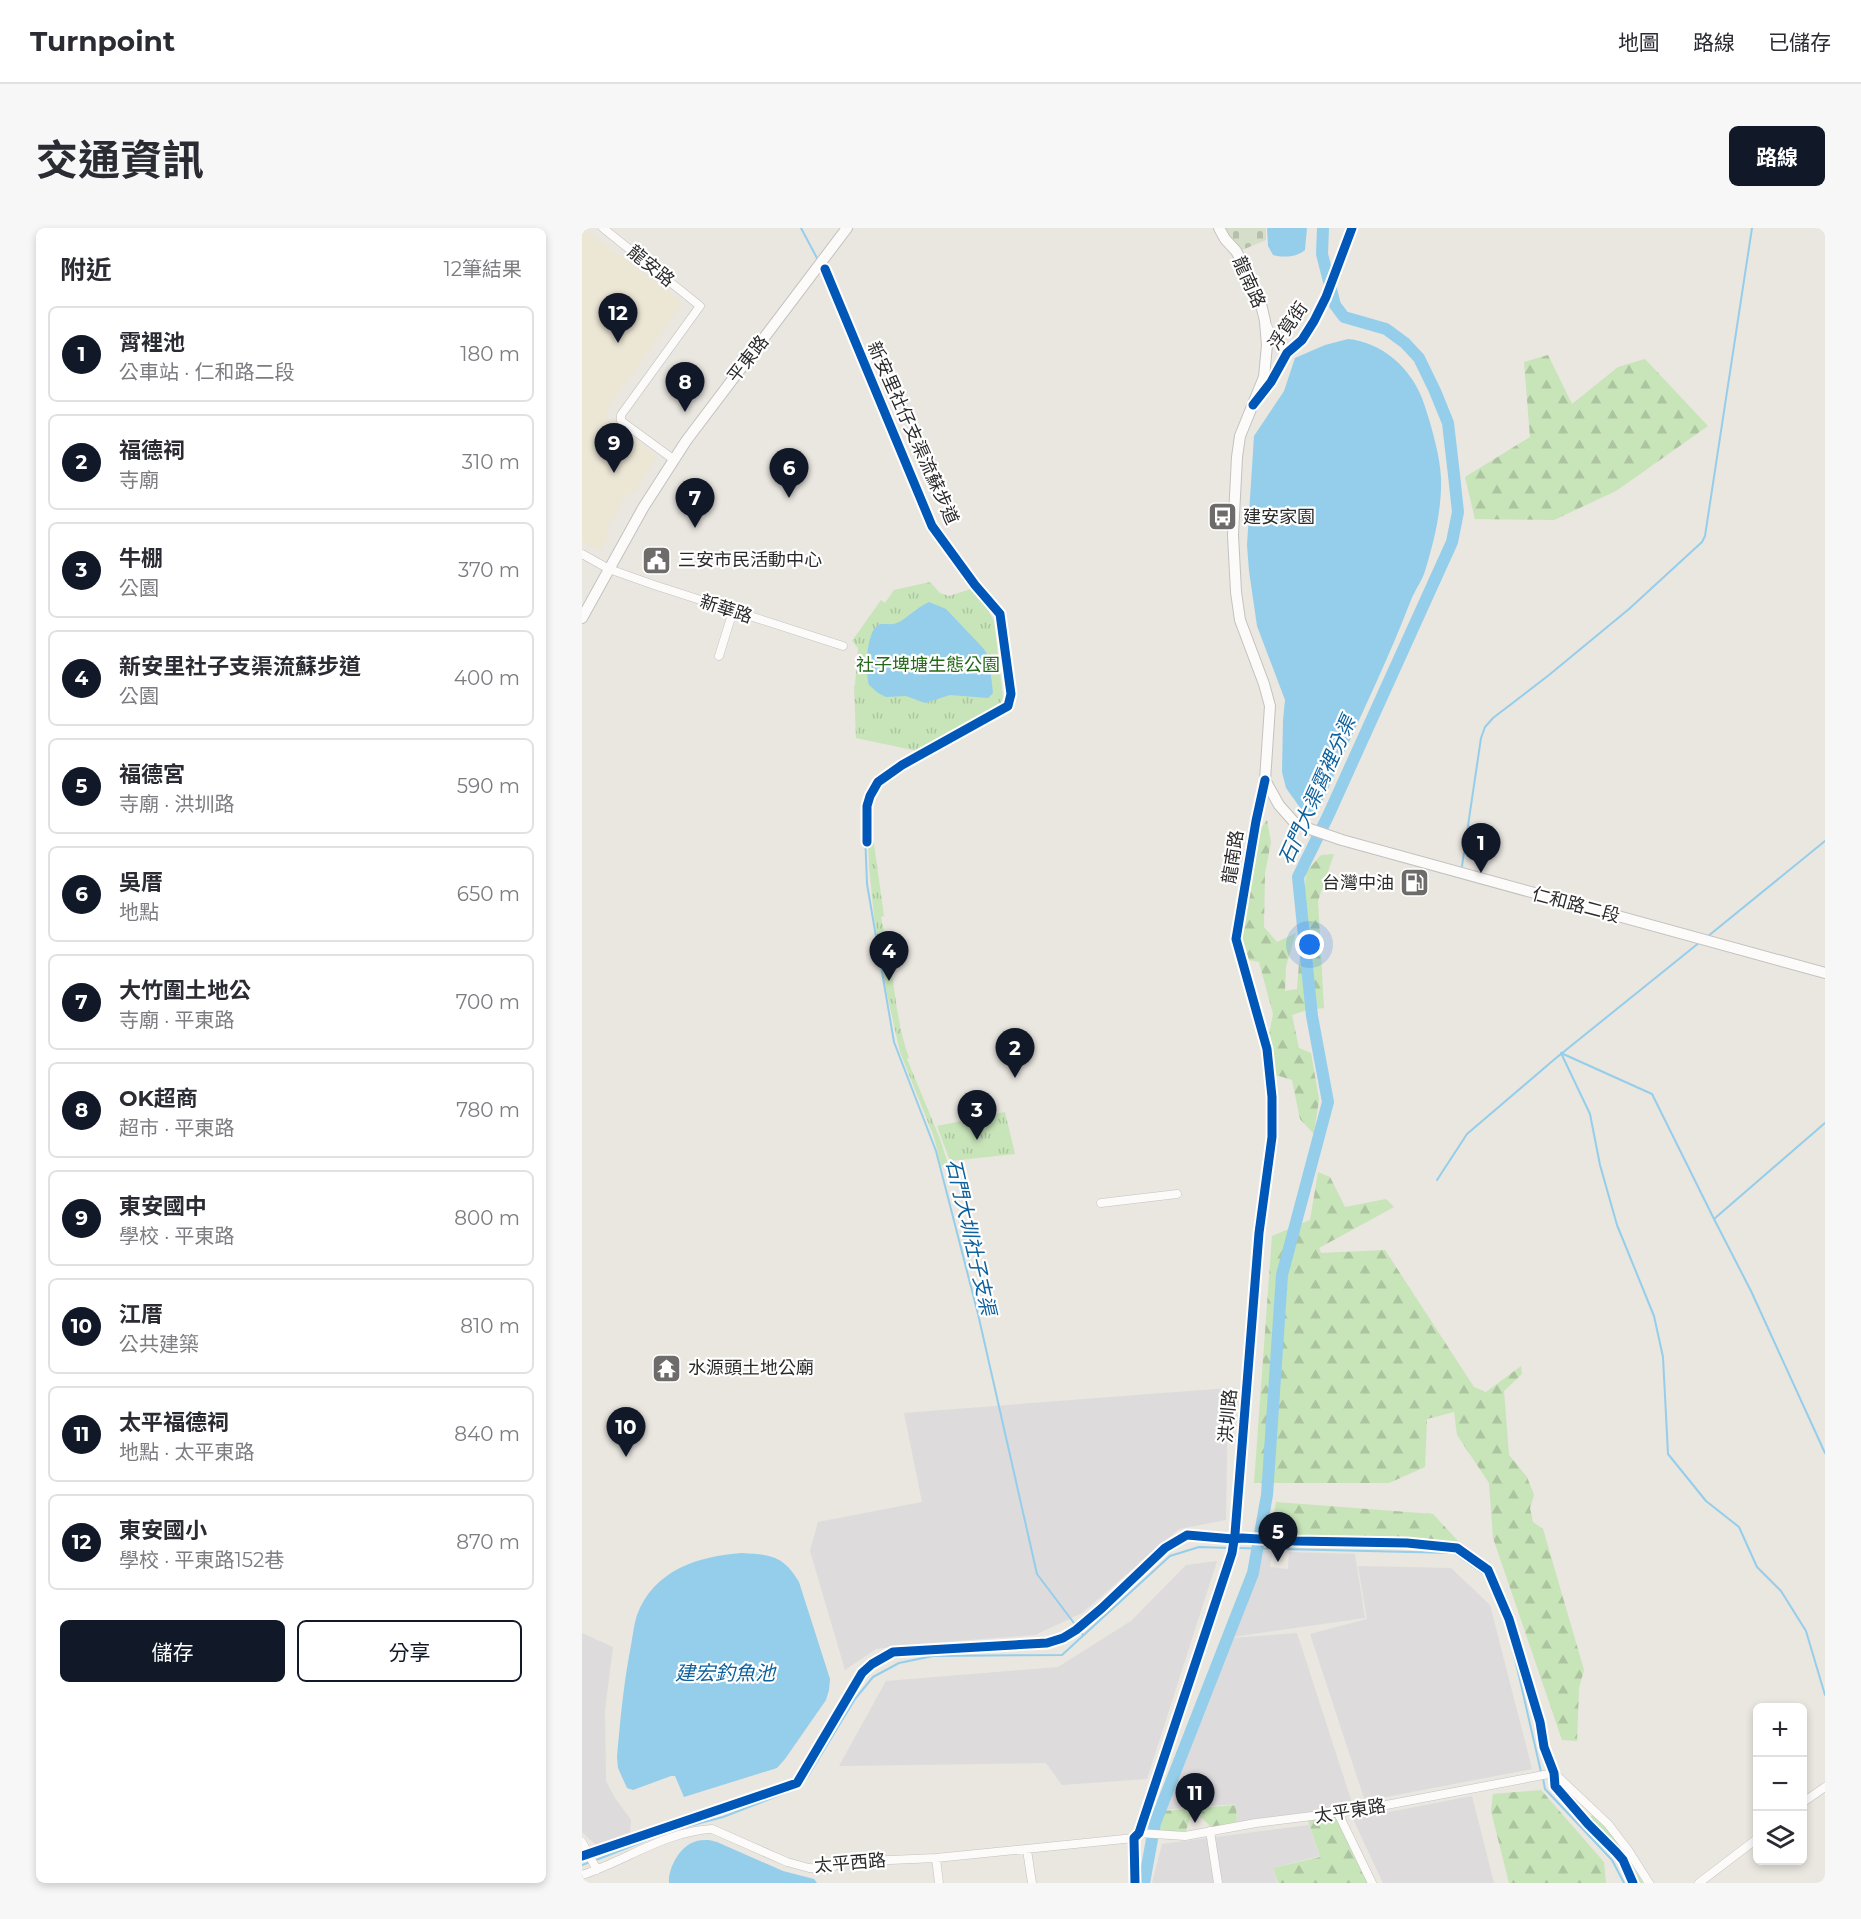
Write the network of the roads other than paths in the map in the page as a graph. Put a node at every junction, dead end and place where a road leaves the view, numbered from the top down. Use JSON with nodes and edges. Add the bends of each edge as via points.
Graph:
{"nodes":[{"id":1,"x":603,"y":228,"type":"edge"},
{"id":2,"x":847,"y":228,"type":"edge"},
{"id":3,"x":1219,"y":228,"type":"edge"},
{"id":4,"x":1340,"y":260,"type":"dead end"},
{"id":5,"x":1266,"y":321,"type":"junction"},
{"id":6,"x":1287,"y":353,"type":"junction"},
{"id":7,"x":1253,"y":405,"type":"junction"},
{"id":8,"x":674,"y":459,"type":"junction"},
{"id":9,"x":582,"y":554,"type":"edge"},
{"id":10,"x":609,"y":569,"type":"junction"},
{"id":11,"x":733,"y":611,"type":"junction"},
{"id":12,"x":582,"y":618,"type":"edge"},
{"id":13,"x":843,"y":646,"type":"dead end"},
{"id":14,"x":719,"y":656,"type":"dead end"},
{"id":15,"x":1265,"y":780,"type":"junction"},
{"id":16,"x":1236,"y":939,"type":"joint"},
{"id":17,"x":1825,"y":973,"type":"edge"},
{"id":18,"x":1178,"y":1194,"type":"dead end"},
{"id":19,"x":1101,"y":1203,"type":"dead end"},
{"id":20,"x":1286,"y":1540,"type":"dead end"},
{"id":21,"x":1235,"y":1544,"type":"junction"},
{"id":22,"x":1084,"y":1624,"type":"dead end"},
{"id":23,"x":850,"y":1690,"type":"dead end"},
{"id":24,"x":1825,"y":1787,"type":"edge"},
{"id":25,"x":1807,"y":1800,"type":"edge"},
{"id":26,"x":1338,"y":1814,"type":"junction"},
{"id":27,"x":1210,"y":1831,"type":"junction"},
{"id":28,"x":1141,"y":1835,"type":"junction"},
{"id":29,"x":582,"y":1842,"type":"edge"},
{"id":30,"x":1753,"y":1842,"type":"edge"},
{"id":31,"x":1027,"y":1850,"type":"junction"},
{"id":32,"x":587,"y":1855,"type":"edge"},
{"id":33,"x":936,"y":1858,"type":"junction"},
{"id":34,"x":596,"y":1868,"type":"junction"},
{"id":35,"x":582,"y":1875,"type":"edge"},
{"id":36,"x":939,"y":1883,"type":"edge"},
{"id":37,"x":1032,"y":1883,"type":"edge"},
{"id":38,"x":1135,"y":1883,"type":"edge"},
{"id":39,"x":1218,"y":1883,"type":"edge"},
{"id":40,"x":1372,"y":1883,"type":"edge"},
{"id":41,"x":1649,"y":1883,"type":"edge"},
{"id":42,"x":1699,"y":1883,"type":"edge"}],
"edges":[{"from":1,"to":8,"type":"street","name":"龍安路","via":[[700,306],[621,415],[621,421]]},
{"from":2,"to":8,"type":"main road","name":"平東路"},
{"from":3,"to":5,"type":"main road","name":"龍南路","via":[[1236,251]]},
{"from":4,"to":6,"type":"street","name":"浮筧街","via":[[1314,321],[1302,340]]},
{"from":5,"to":6,"type":"street"},
{"from":5,"to":7,"type":"main road","name":"龍南路","via":[[1264,377]]},
{"from":6,"to":7,"type":"street","name":"浮筧街"},
{"from":7,"to":15,"type":"main road","name":"龍南路","via":[[1240,436],[1233,535],[1240,620],[1270,706]]},
{"from":8,"to":10,"type":"main road","name":"平東路"},
{"from":9,"to":10,"type":"street","name":"新華路"},
{"from":10,"to":11,"type":"street","name":"新華路"},
{"from":10,"to":12,"type":"main road","name":"平東路"},
{"from":11,"to":13,"type":"street","name":"新華路"},
{"from":11,"to":14,"type":"street"},
{"from":15,"to":16,"type":"street","name":"龍南路"},
{"from":15,"to":17,"type":"main road","name":"仁和路二段","via":[[1294,822],[1327,835]]},
{"from":16,"to":21,"type":"street","name":"洪圳路","via":[[1267,1049],[1272,1137],[1259,1233]]},
{"from":18,"to":19,"type":"street"},
{"from":20,"to":21,"type":"street"},
{"from":21,"to":22,"type":"street","via":[[1188,1535],[1175,1541]]},
{"from":21,"to":28,"type":"street","name":"洪圳路"},
{"from":23,"to":32,"type":"street","via":[[796,1783]]},
{"from":24,"to":25,"type":"street"},
{"from":26,"to":27,"type":"street","name":"太平東路"},
{"from":26,"to":40,"type":"street"},
{"from":26,"to":41,"type":"street","name":"太平東路","via":[[1551,1774],[1608,1824]]},
{"from":27,"to":28,"type":"street","name":"太平東路","via":[[1185,1836]]},
{"from":27,"to":39,"type":"street"},
{"from":28,"to":31,"type":"street","name":"太平西路"},
{"from":28,"to":38,"type":"street","name":"洪圳路"},
{"from":29,"to":32,"type":"street"},
{"from":30,"to":42,"type":"street"},
{"from":31,"to":33,"type":"street","name":"太平西路"},
{"from":31,"to":37,"type":"street"},
{"from":32,"to":34,"type":"street"},
{"from":33,"to":34,"type":"street","name":"太平西路","via":[[843,1862],[827,1869],[809,1868],[706,1829],[677,1835]]},
{"from":33,"to":36,"type":"street"},
{"from":34,"to":35,"type":"street","name":"太平西路"}]}
